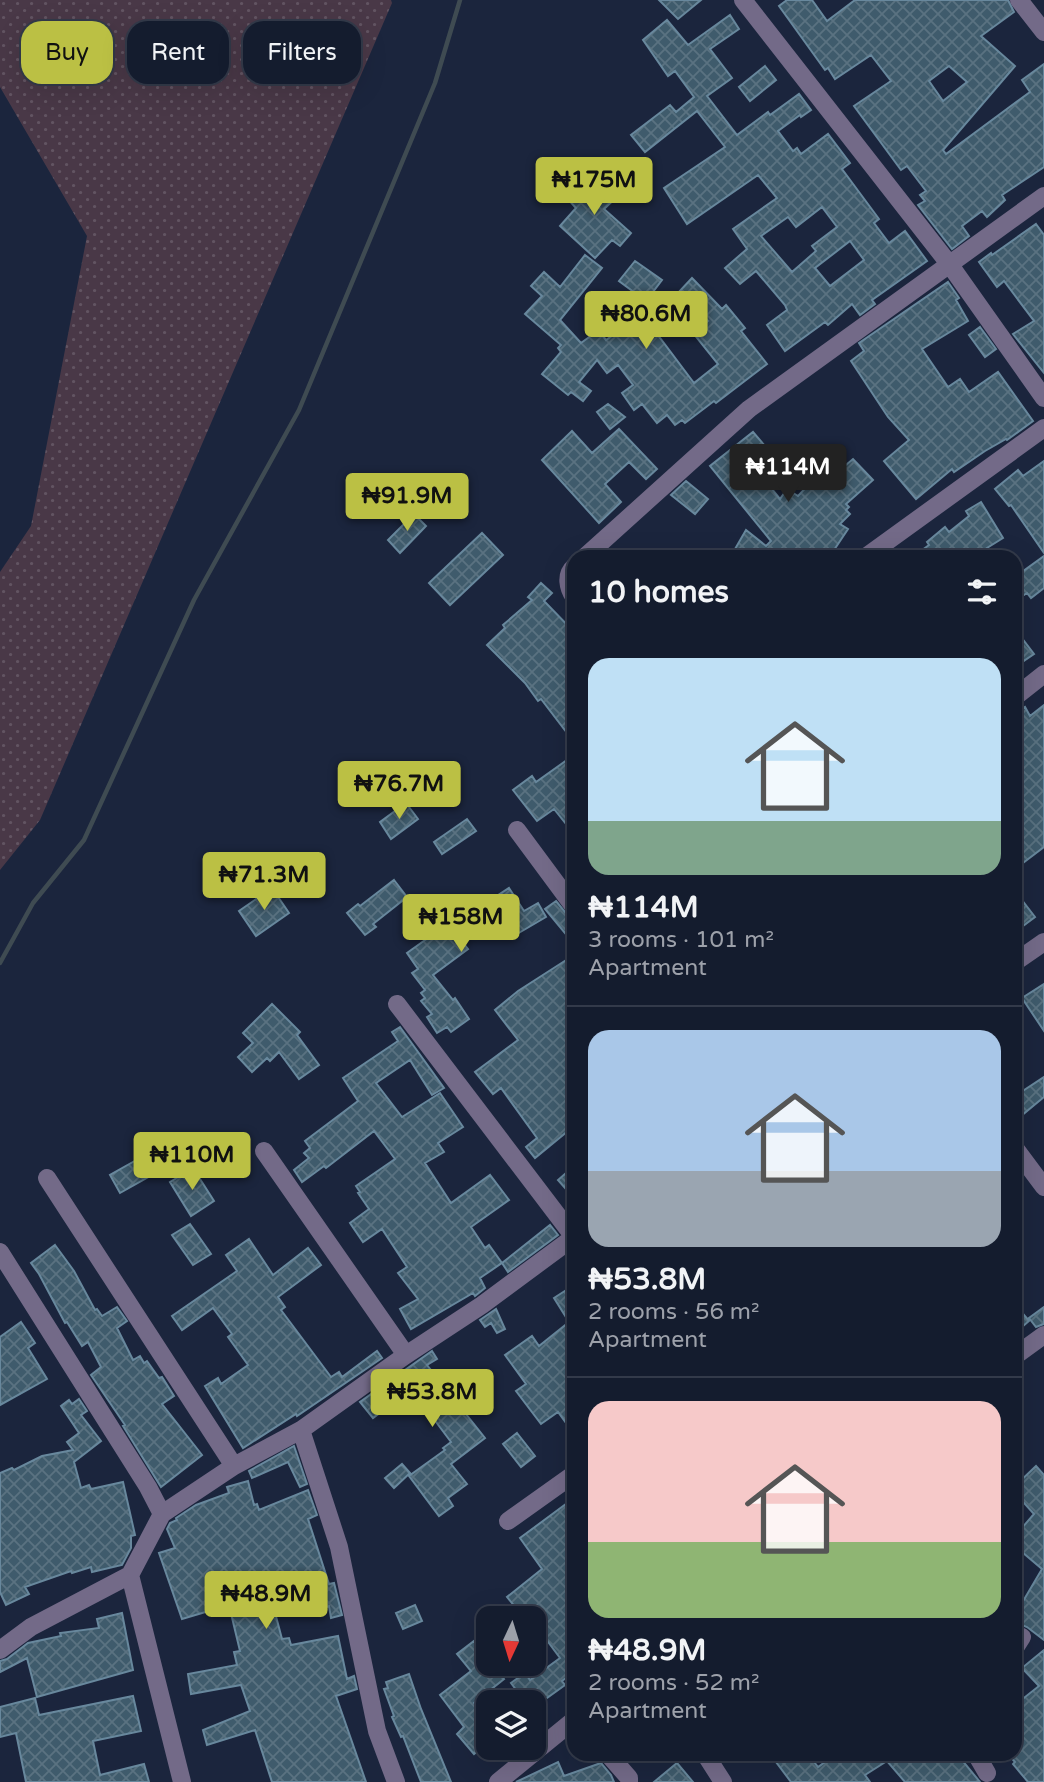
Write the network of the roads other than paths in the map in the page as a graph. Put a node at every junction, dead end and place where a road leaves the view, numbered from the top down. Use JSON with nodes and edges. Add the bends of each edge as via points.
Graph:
{"nodes":[{"id":1,"x":743,"y":0,"type":"edge"},
{"id":2,"x":1019,"y":0,"type":"edge"},
{"id":3,"x":1044,"y":32,"type":"edge"},
{"id":4,"x":1044,"y":196,"type":"edge"},
{"id":5,"x":950,"y":265,"type":"junction"},
{"id":6,"x":1044,"y":398,"type":"edge"},
{"id":7,"x":1044,"y":428,"type":"edge"},
{"id":8,"x":593,"y":550,"type":"edge"},
{"id":9,"x":875,"y":550,"type":"edge"},
{"id":10,"x":1044,"y":674,"type":"edge"},
{"id":11,"x":1022,"y":691,"type":"edge"},
{"id":12,"x":517,"y":830,"type":"dead end"},
{"id":13,"x":567,"y":897,"type":"edge"},
{"id":14,"x":1044,"y":942,"type":"edge"},
{"id":15,"x":1022,"y":957,"type":"edge"},
{"id":16,"x":397,"y":1004,"type":"dead end"},
{"id":17,"x":264,"y":1151,"type":"dead end"},
{"id":18,"x":1022,"y":1157,"type":"edge"},
{"id":19,"x":47,"y":1178,"type":"dead end"},
{"id":20,"x":1044,"y":1187,"type":"edge"},
{"id":21,"x":567,"y":1228,"type":"edge"},
{"id":22,"x":567,"y":1242,"type":"edge"},
{"id":23,"x":0,"y":1252,"type":"edge"},
{"id":24,"x":1044,"y":1335,"type":"edge"},
{"id":25,"x":1022,"y":1351,"type":"edge"},
{"id":26,"x":406,"y":1355,"type":"junction"},
{"id":27,"x":302,"y":1430,"type":"junction"},
{"id":28,"x":234,"y":1466,"type":"junction"},
{"id":29,"x":567,"y":1479,"type":"edge"},
{"id":30,"x":162,"y":1514,"type":"junction"},
{"id":31,"x":509,"y":1521,"type":"dead end"},
{"id":32,"x":130,"y":1575,"type":"junction"},
{"id":33,"x":0,"y":1650,"type":"edge"},
{"id":34,"x":567,"y":1726,"type":"edge"},
{"id":35,"x":614,"y":1761,"type":"edge"},
{"id":36,"x":710,"y":1761,"type":"edge"},
{"id":37,"x":980,"y":1761,"type":"edge"},
{"id":38,"x":987,"y":1773,"type":"dead end"},
{"id":39,"x":183,"y":1782,"type":"edge"},
{"id":40,"x":396,"y":1782,"type":"edge"},
{"id":41,"x":498,"y":1782,"type":"edge"},
{"id":42,"x":629,"y":1782,"type":"edge"},
{"id":43,"x":723,"y":1782,"type":"edge"}],
"edges":[{"from":1,"to":5,"type":"street"},
{"from":2,"to":3,"type":"street"},
{"from":4,"to":5,"type":"street"},
{"from":5,"to":6,"type":"street"},
{"from":5,"to":8,"type":"street","via":[[749,409]]},
{"from":7,"to":9,"type":"street"},
{"from":10,"to":11,"type":"street"},
{"from":12,"to":13,"type":"street"},
{"from":14,"to":15,"type":"street"},
{"from":16,"to":21,"type":"street"},
{"from":17,"to":26,"type":"street"},
{"from":18,"to":20,"type":"street"},
{"from":19,"to":28,"type":"street"},
{"from":22,"to":26,"type":"street"},
{"from":23,"to":30,"type":"street"},
{"from":24,"to":25,"type":"street"},
{"from":26,"to":27,"type":"street"},
{"from":27,"to":28,"type":"street"},
{"from":27,"to":40,"type":"street","via":[[339,1546],[377,1731]]},
{"from":28,"to":30,"type":"street"},
{"from":29,"to":31,"type":"street"},
{"from":30,"to":32,"type":"street"},
{"from":32,"to":33,"type":"street","via":[[31,1627]]},
{"from":32,"to":39,"type":"street"},
{"from":34,"to":41,"type":"street"},
{"from":35,"to":42,"type":"street"},
{"from":36,"to":43,"type":"street"},
{"from":37,"to":38,"type":"street"}]}
